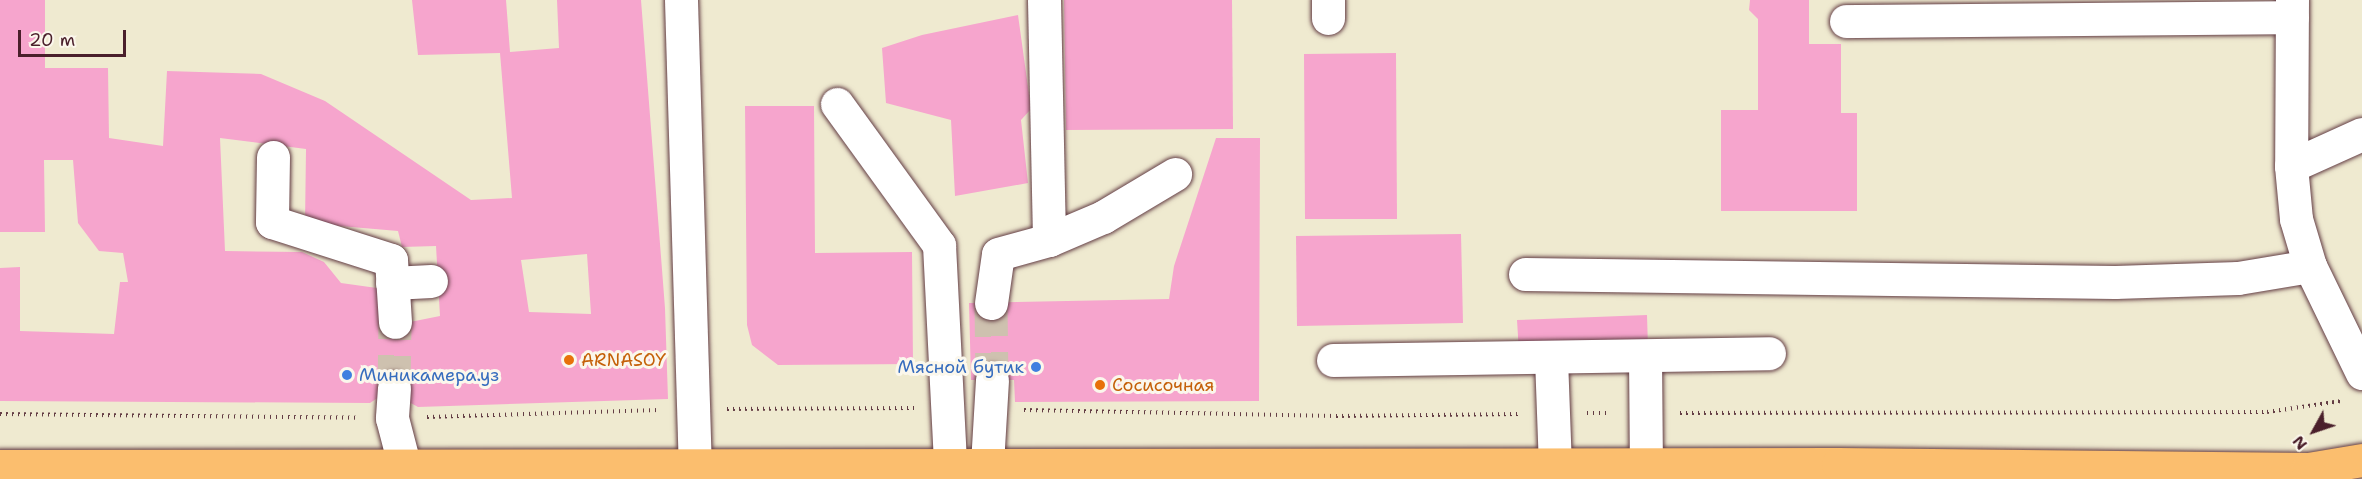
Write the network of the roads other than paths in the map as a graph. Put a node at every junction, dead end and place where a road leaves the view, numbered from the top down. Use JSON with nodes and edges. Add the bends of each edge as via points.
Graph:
{"nodes":[{"id":1,"x":681,"y":0,"type":"edge"},
{"id":2,"x":1044,"y":0,"type":"edge"},
{"id":3,"x":2292,"y":8,"type":"edge"},
{"id":4,"x":1846,"y":21,"type":"dead end"},
{"id":5,"x":837,"y":104,"type":"dead end"},
{"id":6,"x":2362,"y":134,"type":"edge"},
{"id":7,"x":273,"y":157,"type":"dead end"},
{"id":8,"x":2291,"y":166,"type":"junction"},
{"id":9,"x":1174,"y":174,"type":"dead end"},
{"id":10,"x":1048,"y":240,"type":"junction"},
{"id":11,"x":2310,"y":266,"type":"junction"},
{"id":12,"x":1525,"y":273,"type":"dead end"},
{"id":13,"x":431,"y":281,"type":"dead end"},
{"id":14,"x":392,"y":283,"type":"junction"},
{"id":15,"x":990,"y":303,"type":"tunnel mouth"},
{"id":16,"x":2350,"y":316,"type":"edge"},
{"id":17,"x":395,"y":322,"type":"tunnel mouth"},
{"id":18,"x":1768,"y":353,"type":"dead end"},
{"id":19,"x":1645,"y":356,"type":"junction"},
{"id":20,"x":1551,"y":358,"type":"junction"},
{"id":21,"x":1334,"y":360,"type":"dead end"},
{"id":22,"x":992,"y":380,"type":"tunnel mouth"},
{"id":23,"x":2354,"y":386,"type":"edge"},
{"id":24,"x":394,"y":388,"type":"tunnel mouth"},
{"id":25,"x":2362,"y":460,"type":"edge"},
{"id":26,"x":950,"y":464,"type":"junction"},
{"id":27,"x":987,"y":464,"type":"junction"},
{"id":28,"x":695,"y":465,"type":"junction"},
{"id":29,"x":1555,"y":465,"type":"junction"},
{"id":30,"x":1646,"y":465,"type":"junction"},
{"id":31,"x":19,"y":470,"type":"edge"},
{"id":32,"x":404,"y":472,"type":"edge"},
{"id":33,"x":542,"y":472,"type":"edge"},
{"id":34,"x":1838,"y":472,"type":"edge"}],
"edges":[{"from":1,"to":28,"type":"lane"},
{"from":2,"to":10,"type":"lane"},
{"from":3,"to":4,"type":"lane"},
{"from":3,"to":8,"type":"lane"},
{"from":5,"to":26,"type":"lane","via":[[939,245]]},
{"from":6,"to":8,"type":"lane"},
{"from":7,"to":14,"type":"lane","via":[[272,222],[391,260]]},
{"from":8,"to":11,"type":"lane","via":[[2296,219]]},
{"from":9,"to":10,"type":"lane","via":[[1103,217]]},
{"from":10,"to":15,"type":"lane","via":[[998,254]]},
{"from":11,"to":12,"type":"lane","via":[[2238,278],[2115,282]]},
{"from":11,"to":16,"type":"lane"},
{"from":13,"to":14,"type":"lane"},
{"from":14,"to":17,"type":"lane"},
{"from":16,"to":23,"type":"lane"},
{"from":18,"to":19,"type":"lane"},
{"from":19,"to":20,"type":"lane"},
{"from":19,"to":30,"type":"lane"},
{"from":20,"to":21,"type":"lane"},
{"from":20,"to":29,"type":"lane"},
{"from":22,"to":27,"type":"lane"},
{"from":24,"to":32,"type":"lane","via":[[392,418]]},
{"from":25,"to":34,"type":"main road","via":[[2316,469]]},
{"from":26,"to":27,"type":"main road"},
{"from":26,"to":28,"type":"main road"},
{"from":27,"to":29,"type":"main road"},
{"from":28,"to":33,"type":"main road"},
{"from":29,"to":30,"type":"main road"},
{"from":30,"to":34,"type":"main road"},
{"from":31,"to":32,"type":"main road"},
{"from":32,"to":33,"type":"main road"}]}
